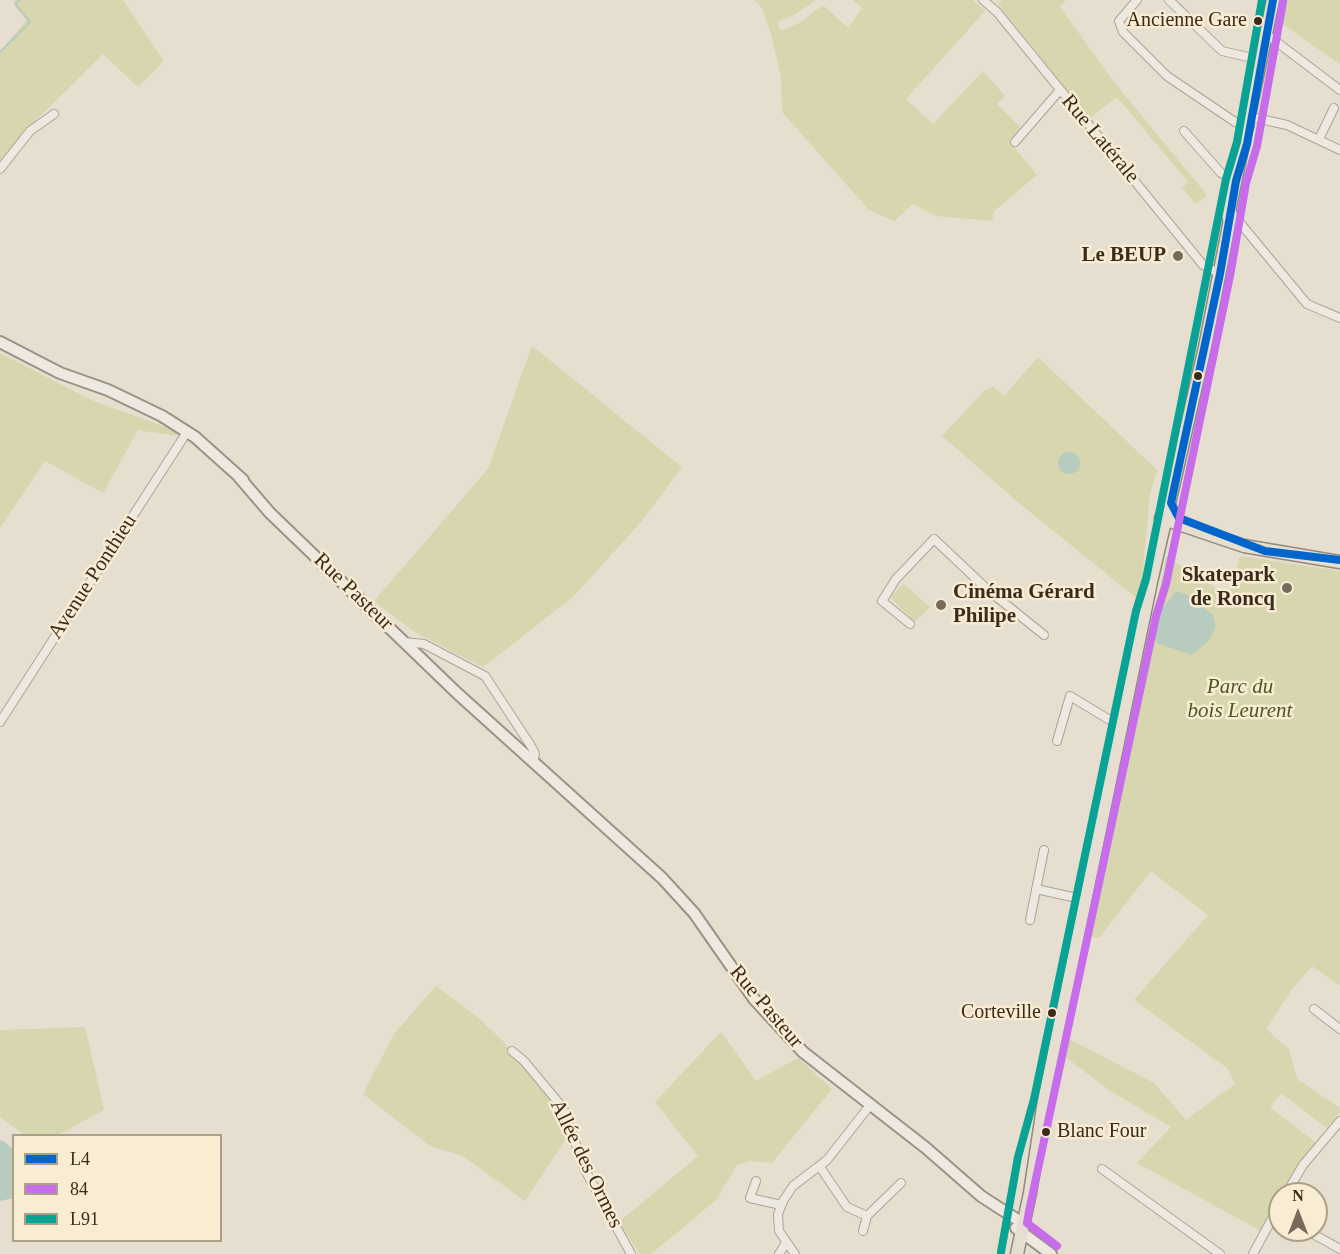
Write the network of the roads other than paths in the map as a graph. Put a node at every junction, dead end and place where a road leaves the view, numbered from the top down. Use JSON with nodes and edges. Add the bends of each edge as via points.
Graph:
{"nodes":[{"id":1,"x":983,"y":0,"type":"edge"},
{"id":2,"x":1137,"y":0,"type":"edge"},
{"id":3,"x":1169,"y":0,"type":"edge"},
{"id":4,"x":1274,"y":0,"type":"edge"},
{"id":5,"x":1266,"y":34,"type":"junction"},
{"id":6,"x":1261,"y":60,"type":"junction"},
{"id":7,"x":1060,"y":90,"type":"junction"},
{"id":8,"x":1340,"y":90,"type":"edge"},
{"id":9,"x":1334,"y":108,"type":"dead end"},
{"id":10,"x":54,"y":114,"type":"dead end"},
{"id":11,"x":1249,"y":122,"type":"junction"},
{"id":12,"x":1184,"y":131,"type":"dead end"},
{"id":13,"x":1319,"y":139,"type":"junction"},
{"id":14,"x":1015,"y":142,"type":"dead end"},
{"id":15,"x":1340,"y":150,"type":"edge"},
{"id":16,"x":0,"y":169,"type":"edge"},
{"id":17,"x":1236,"y":181,"type":"junction"},
{"id":18,"x":1230,"y":211,"type":"junction"},
{"id":19,"x":1217,"y":273,"type":"junction"},
{"id":20,"x":1340,"y":318,"type":"edge"},
{"id":21,"x":0,"y":342,"type":"edge"},
{"id":22,"x":187,"y":432,"type":"junction"},
{"id":23,"x":1163,"y":519,"type":"junction"},
{"id":24,"x":1340,"y":561,"type":"edge"},
{"id":25,"x":910,"y":624,"type":"dead end"},
{"id":26,"x":1044,"y":635,"type":"dead end"},
{"id":27,"x":404,"y":642,"type":"junction"},
{"id":28,"x":0,"y":722,"type":"edge"},
{"id":29,"x":1123,"y":724,"type":"junction"},
{"id":30,"x":1056,"y":741,"type":"dead end"},
{"id":31,"x":533,"y":762,"type":"junction"},
{"id":32,"x":1044,"y":850,"type":"dead end"},
{"id":33,"x":1036,"y":890,"type":"junction"},
{"id":34,"x":1086,"y":900,"type":"junction"},
{"id":35,"x":1030,"y":920,"type":"dead end"},
{"id":36,"x":1314,"y":1009,"type":"dead end"},
{"id":37,"x":1340,"y":1029,"type":"edge"},
{"id":38,"x":512,"y":1051,"type":"dead end"},
{"id":39,"x":871,"y":1104,"type":"junction"},
{"id":40,"x":1340,"y":1120,"type":"edge"},
{"id":41,"x":820,"y":1167,"type":"junction"},
{"id":42,"x":1102,"y":1169,"type":"dead end"},
{"id":43,"x":756,"y":1181,"type":"dead end"},
{"id":44,"x":1293,"y":1182,"type":"edge"},
{"id":45,"x":901,"y":1183,"type":"dead end"},
{"id":46,"x":781,"y":1205,"type":"junction"},
{"id":47,"x":867,"y":1216,"type":"junction"},
{"id":48,"x":1020,"y":1226,"type":"junction"},
{"id":49,"x":1268,"y":1230,"type":"edge"},
{"id":50,"x":863,"y":1231,"type":"dead end"},
{"id":51,"x":786,"y":1243,"type":"junction"},
{"id":52,"x":632,"y":1254,"type":"edge"},
{"id":53,"x":779,"y":1254,"type":"edge"},
{"id":54,"x":795,"y":1254,"type":"edge"},
{"id":55,"x":1011,"y":1254,"type":"edge"},
{"id":56,"x":1017,"y":1254,"type":"edge"},
{"id":57,"x":1051,"y":1254,"type":"edge"},
{"id":58,"x":1220,"y":1254,"type":"edge"},
{"id":59,"x":1253,"y":1254,"type":"edge"}],
"edges":[{"from":1,"to":7,"type":"street","name":"Rue Latérale"},
{"from":2,"to":11,"type":"street","via":[[1119,23],[1123,32],[1164,74],[1231,120]]},
{"from":3,"to":6,"type":"street","via":[[1222,51]]},
{"from":4,"to":5,"type":"main road"},
{"from":5,"to":6,"type":"main road"},
{"from":5,"to":8,"type":"street"},
{"from":6,"to":11,"type":"main road"},
{"from":7,"to":14,"type":"street"},
{"from":7,"to":19,"type":"street","name":"Rue Latérale","via":[[1205,268]]},
{"from":9,"to":13,"type":"street"},
{"from":10,"to":16,"type":"street","via":[[30,131]]},
{"from":11,"to":13,"type":"street","via":[[1287,125]]},
{"from":11,"to":17,"type":"main road"},
{"from":12,"to":17,"type":"street","via":[[1221,173]]},
{"from":13,"to":15,"type":"street"},
{"from":17,"to":18,"type":"main road"},
{"from":18,"to":19,"type":"main road"},
{"from":18,"to":20,"type":"street","via":[[1307,304]]},
{"from":19,"to":23,"type":"main road"},
{"from":21,"to":22,"type":"main road","name":"Rue Pasteur","via":[[95,392],[129,400]]},
{"from":22,"to":27,"type":"main road","name":"Rue Pasteur","via":[[264,498],[302,542]]},
{"from":22,"to":28,"type":"street","name":"Avenue Ponthieu"},
{"from":23,"to":24,"type":"main road","via":[[1244,546]]},
{"from":23,"to":29,"type":"main road"},
{"from":25,"to":26,"type":"street","via":[[882,601],[896,579],[934,539]]},
{"from":27,"to":31,"type":"main road","name":"Rue Pasteur"},
{"from":27,"to":31,"type":"street","name":"Rue Pasteur","via":[[424,644],[484,676],[531,746]]},
{"from":29,"to":30,"type":"street","via":[[1070,696]]},
{"from":29,"to":34,"type":"main road"},
{"from":31,"to":39,"type":"main road","name":"Rue Pasteur","via":[[680,896],[749,992],[793,1042]]},
{"from":32,"to":33,"type":"street"},
{"from":33,"to":34,"type":"street"},
{"from":33,"to":35,"type":"street"},
{"from":34,"to":48,"type":"main road","via":[[1028,1159]]},
{"from":36,"to":37,"type":"street"},
{"from":38,"to":52,"type":"street","name":"Allée des Ormes","via":[[563,1108],[585,1170]]},
{"from":39,"to":41,"type":"street"},
{"from":39,"to":48,"type":"main road","name":"Rue Pasteur"},
{"from":40,"to":44,"type":"street"},
{"from":41,"to":46,"type":"street","via":[[793,1186]]},
{"from":41,"to":47,"type":"street","via":[[847,1207]]},
{"from":42,"to":58,"type":"street"},
{"from":43,"to":46,"type":"street","via":[[748,1202]]},
{"from":45,"to":47,"type":"street"},
{"from":46,"to":51,"type":"street","via":[[778,1226]]},
{"from":47,"to":50,"type":"street"},
{"from":48,"to":55,"type":"main road"},
{"from":48,"to":56,"type":"main road"},
{"from":48,"to":57,"type":"main road","name":"Rue Pasteur"},
{"from":49,"to":59,"type":"street"},
{"from":51,"to":53,"type":"street"},
{"from":51,"to":54,"type":"street"}]}
